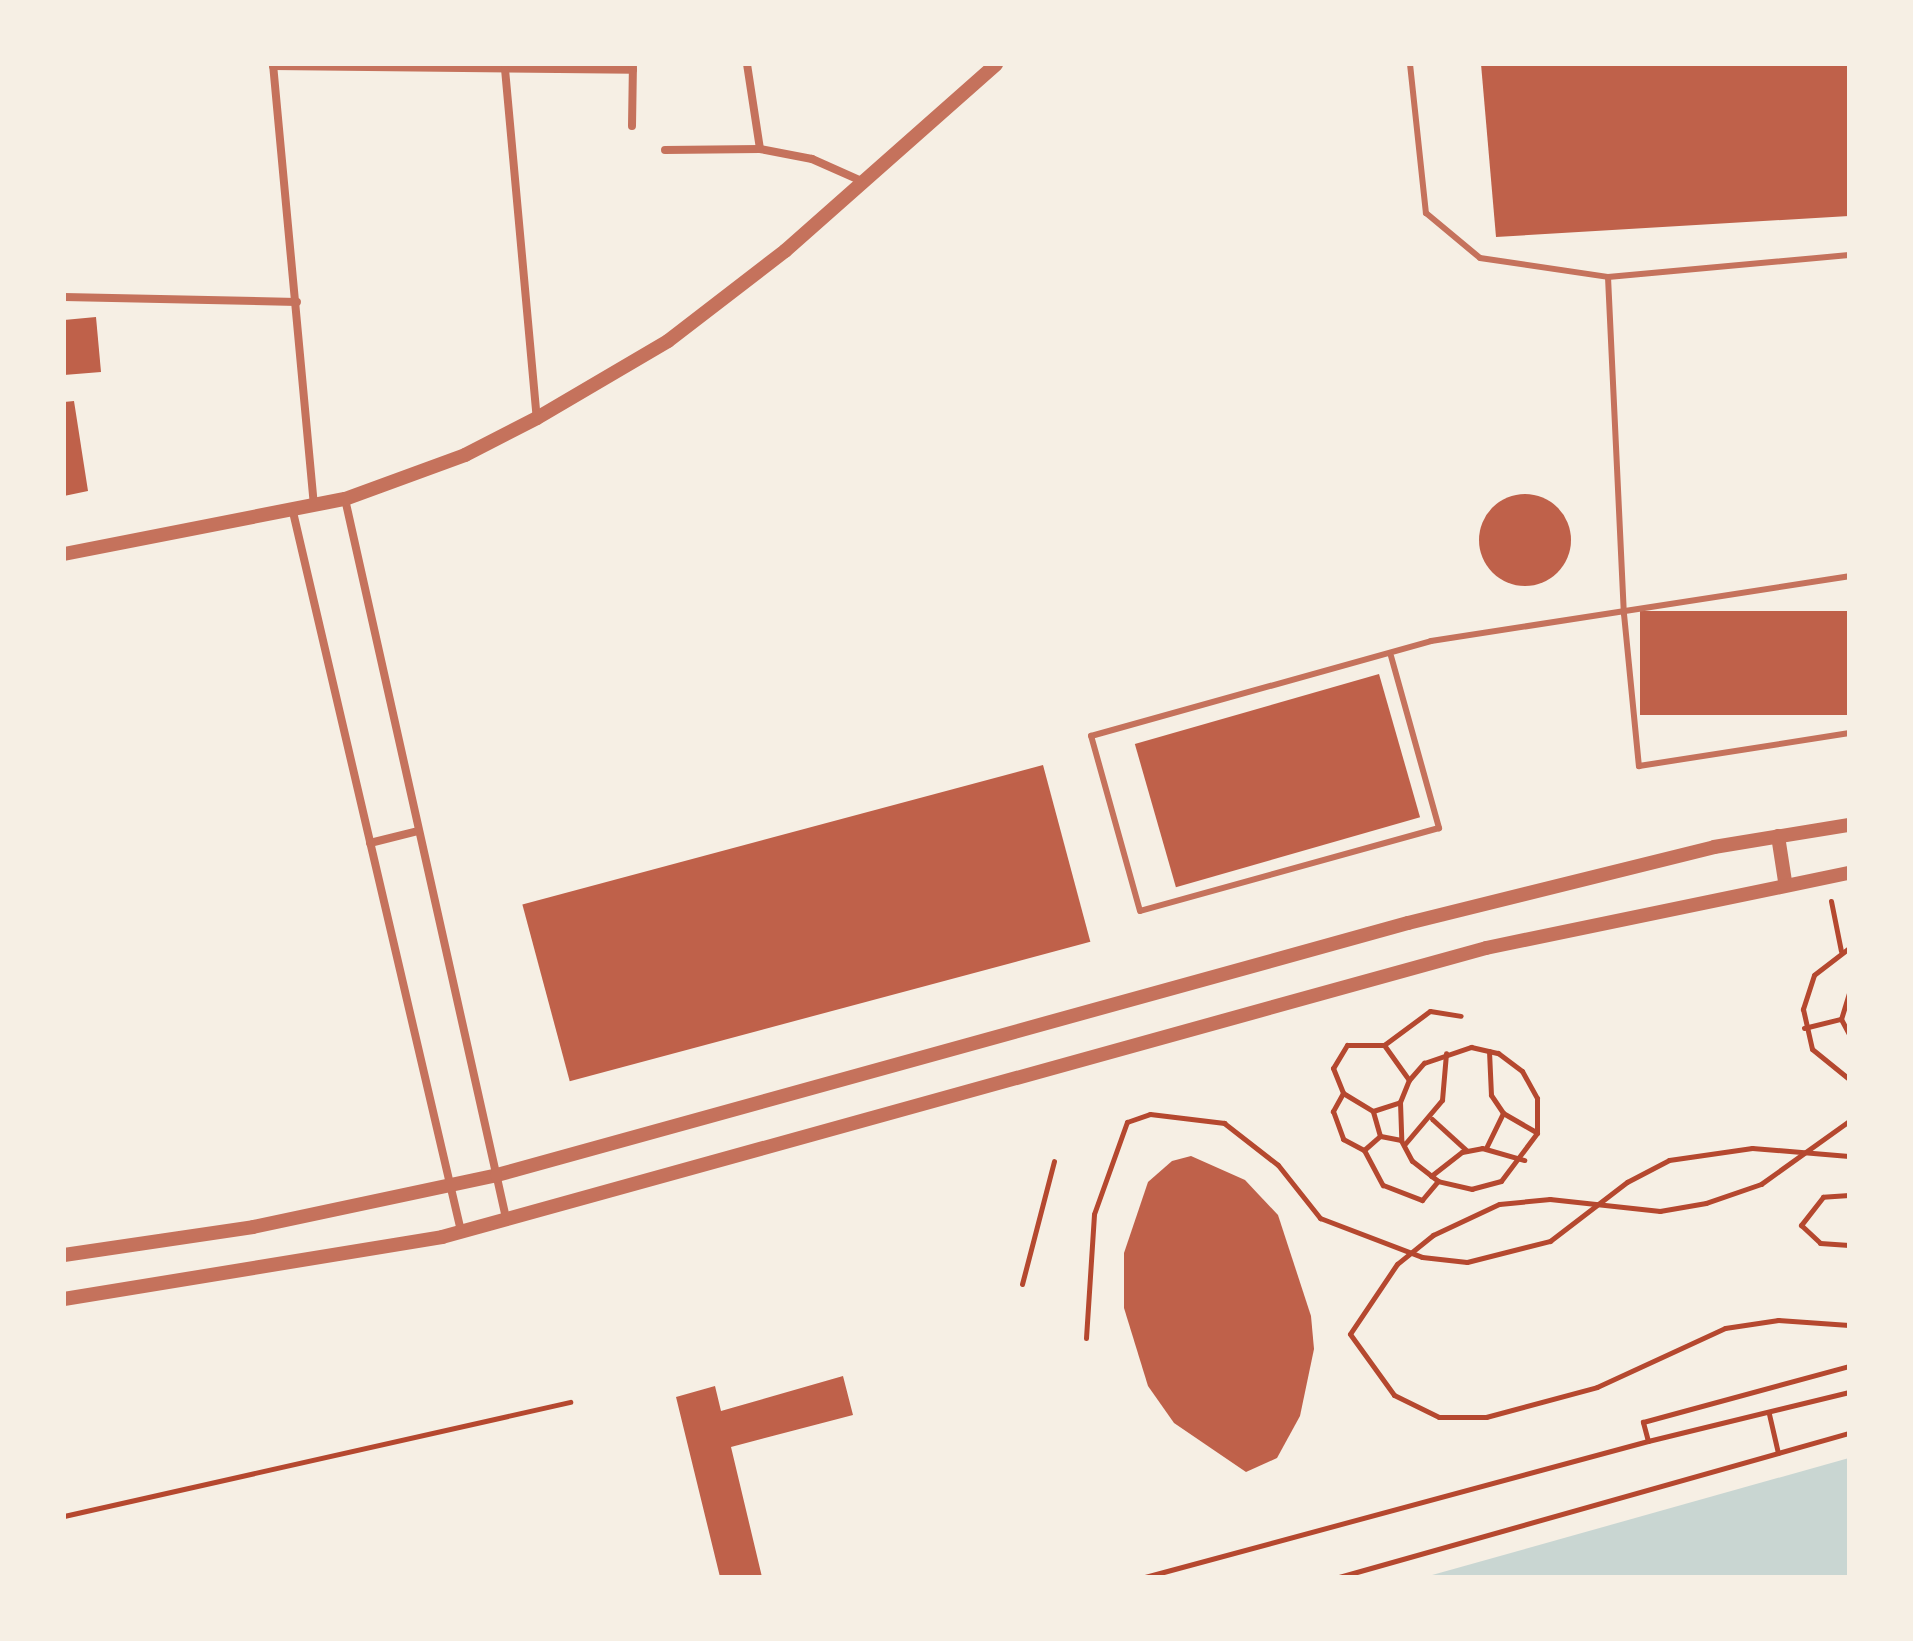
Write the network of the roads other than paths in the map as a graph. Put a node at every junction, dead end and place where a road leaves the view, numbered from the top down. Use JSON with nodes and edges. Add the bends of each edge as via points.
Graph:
{"nodes":[{"id":1,"x":747,"y":64,"type":"edge"},
{"id":2,"x":996,"y":64,"type":"edge"},
{"id":3,"x":1410,"y":64,"type":"edge"},
{"id":4,"x":273,"y":65,"type":"edge"},
{"id":5,"x":446,"y":66,"type":"edge"},
{"id":6,"x":633,"y":67,"type":"edge"},
{"id":7,"x":505,"y":69,"type":"junction"},
{"id":8,"x":632,"y":126,"type":"dead end"},
{"id":9,"x":760,"y":149,"type":"junction"},
{"id":10,"x":665,"y":150,"type":"dead end"},
{"id":11,"x":864,"y":183,"type":"junction"},
{"id":12,"x":1849,"y":255,"type":"edge"},
{"id":13,"x":1608,"y":277,"type":"junction"},
{"id":14,"x":64,"y":297,"type":"edge"},
{"id":15,"x":297,"y":302,"type":"junction"},
{"id":16,"x":537,"y":418,"type":"junction"},
{"id":17,"x":345,"y":499,"type":"junction"},
{"id":18,"x":314,"y":507,"type":"junction"},
{"id":19,"x":293,"y":512,"type":"junction"},
{"id":20,"x":64,"y":554,"type":"edge"},
{"id":21,"x":1849,"y":576,"type":"edge"},
{"id":22,"x":1624,"y":614,"type":"junction"},
{"id":23,"x":1391,"y":656,"type":"junction"},
{"id":24,"x":1849,"y":733,"type":"edge"},
{"id":25,"x":1849,"y":825,"type":"edge"},
{"id":26,"x":418,"y":831,"type":"junction"},
{"id":27,"x":1778,"y":836,"type":"junction"},
{"id":28,"x":370,"y":843,"type":"junction"},
{"id":29,"x":1849,"y":873,"type":"edge"},
{"id":30,"x":1785,"y":881,"type":"junction"},
{"id":31,"x":497,"y":1175,"type":"junction"},
{"id":32,"x":450,"y":1186,"type":"junction"},
{"id":33,"x":506,"y":1218,"type":"junction"},
{"id":34,"x":461,"y":1231,"type":"junction"},
{"id":35,"x":64,"y":1255,"type":"edge"},
{"id":36,"x":64,"y":1299,"type":"edge"}],
"edges":[{"from":1,"to":9,"type":"street"},
{"from":2,"to":11,"type":"street"},
{"from":3,"to":13,"type":"lane","via":[[1426,213],[1480,258]]},
{"from":4,"to":5,"type":"street"},
{"from":4,"to":15,"type":"street"},
{"from":5,"to":7,"type":"street"},
{"from":6,"to":7,"type":"street"},
{"from":6,"to":8,"type":"street"},
{"from":7,"to":16,"type":"street"},
{"from":9,"to":10,"type":"street"},
{"from":9,"to":11,"type":"street","via":[[812,159]]},
{"from":11,"to":16,"type":"street","via":[[668,341]]},
{"from":12,"to":13,"type":"lane"},
{"from":13,"to":22,"type":"lane"},
{"from":14,"to":15,"type":"street"},
{"from":15,"to":18,"type":"street"},
{"from":16,"to":17,"type":"street","via":[[465,455]]},
{"from":17,"to":18,"type":"street"},
{"from":17,"to":26,"type":"street"},
{"from":18,"to":19,"type":"street"},
{"from":19,"to":20,"type":"street"},
{"from":19,"to":28,"type":"street"},
{"from":21,"to":22,"type":"lane"},
{"from":22,"to":23,"type":"lane","via":[[1431,641]]},
{"from":22,"to":24,"type":"lane","via":[[1639,766]]},
{"from":23,"to":23,"type":"lane","via":[[1091,736],[1140,911],[1439,828]]},
{"from":25,"to":27,"type":"street"},
{"from":26,"to":28,"type":"street"},
{"from":26,"to":31,"type":"street"},
{"from":27,"to":30,"type":"street"},
{"from":27,"to":31,"type":"street","via":[[1408,923]]},
{"from":28,"to":32,"type":"street"},
{"from":29,"to":30,"type":"street"},
{"from":30,"to":33,"type":"street","via":[[1486,948]]},
{"from":31,"to":32,"type":"street"},
{"from":31,"to":33,"type":"street"},
{"from":32,"to":34,"type":"street"},
{"from":32,"to":35,"type":"street"},
{"from":33,"to":34,"type":"street"},
{"from":34,"to":36,"type":"street","via":[[244,1275]]}]}
